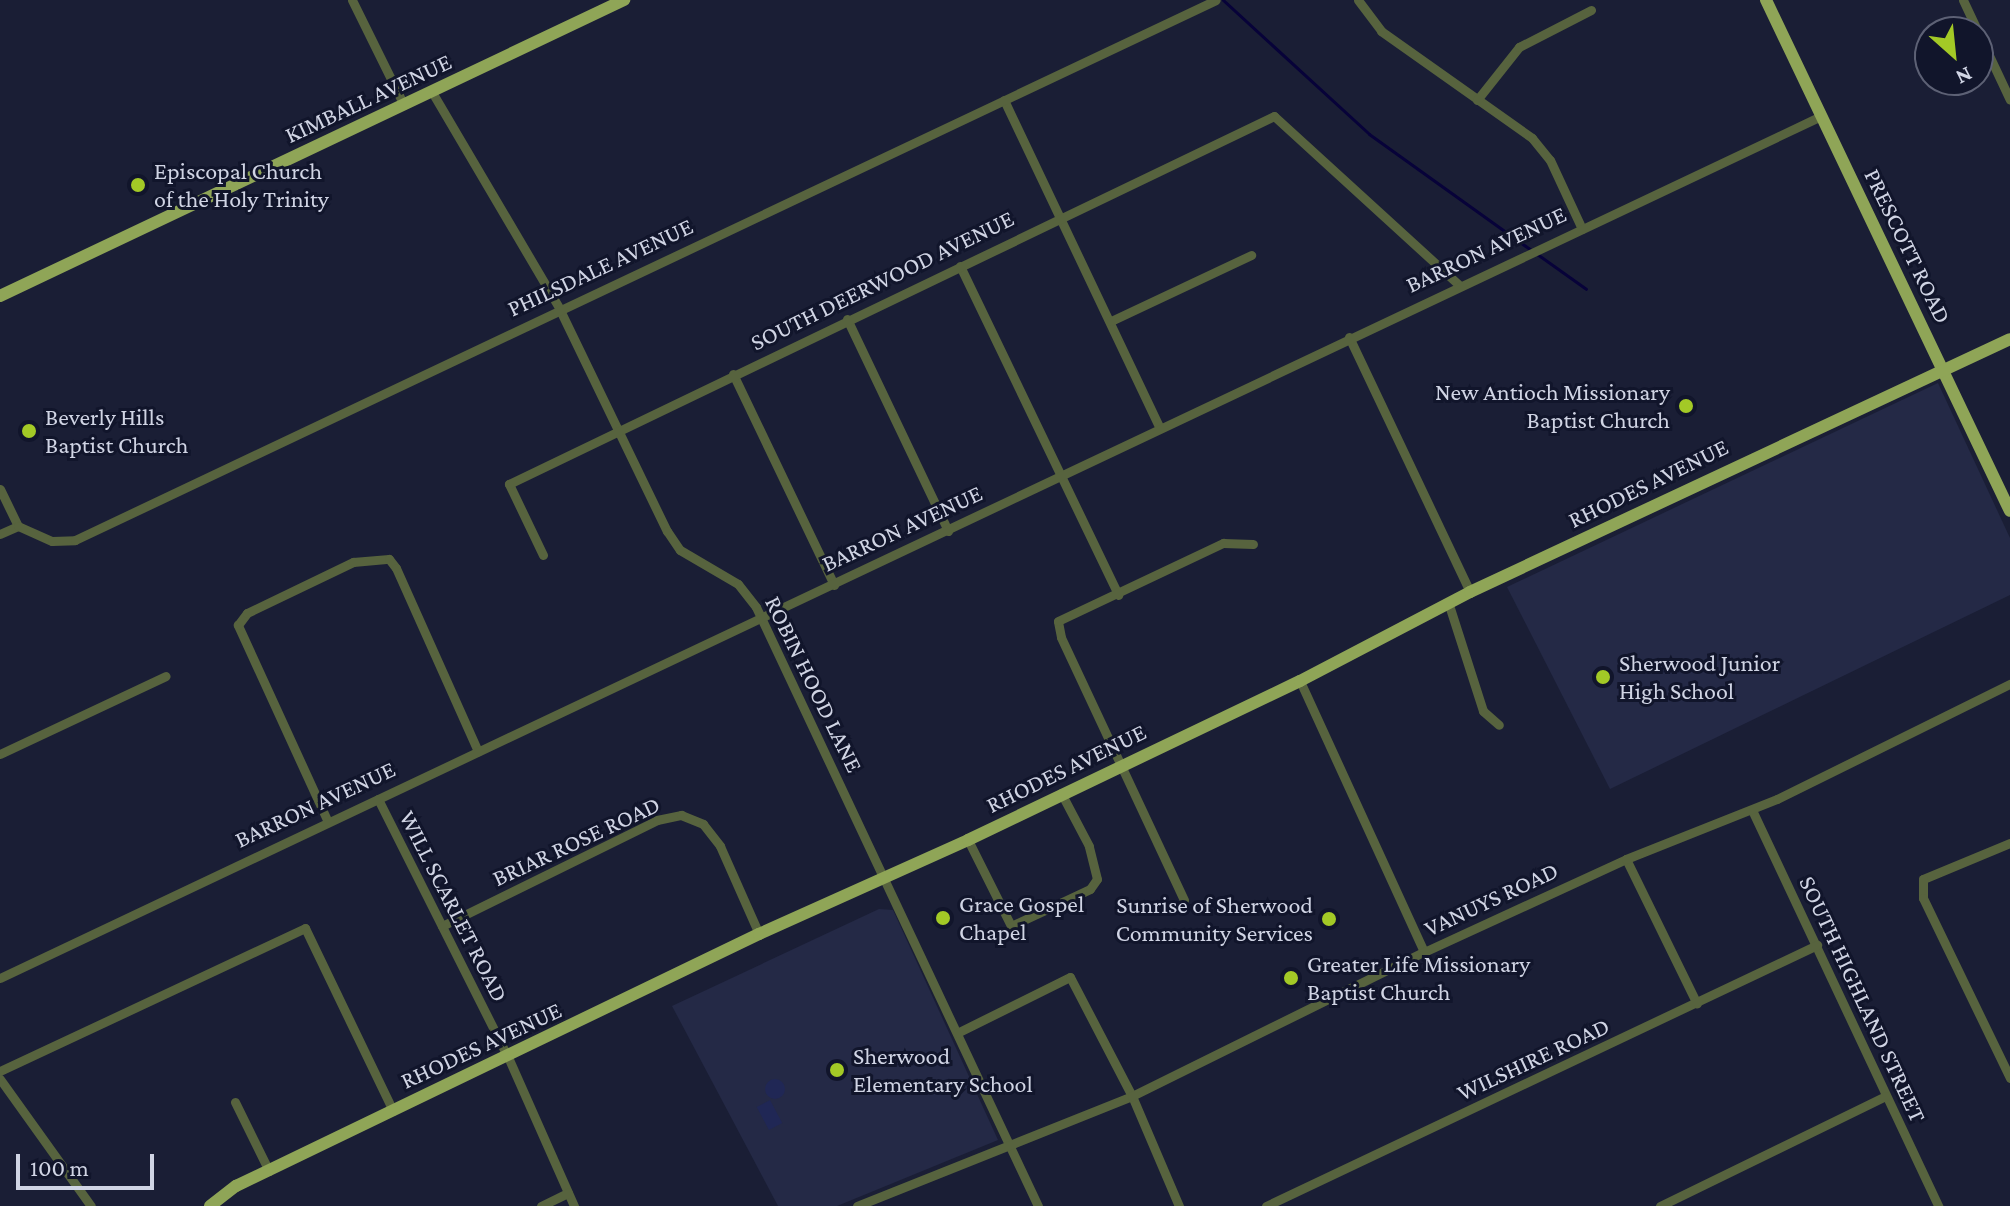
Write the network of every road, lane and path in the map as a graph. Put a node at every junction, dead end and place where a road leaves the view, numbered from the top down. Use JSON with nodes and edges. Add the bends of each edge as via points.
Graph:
{"nodes":[{"id":1,"x":352,"y":0,"type":"edge"},
{"id":2,"x":624,"y":0,"type":"edge"},
{"id":3,"x":1216,"y":0,"type":"edge"},
{"id":4,"x":1358,"y":0,"type":"edge"},
{"id":5,"x":1766,"y":0,"type":"edge"},
{"id":6,"x":1963,"y":0,"type":"edge"},
{"id":7,"x":1591,"y":10,"type":"dead end"},
{"id":8,"x":432,"y":92,"type":"junction"},
{"id":9,"x":1004,"y":100,"type":"junction"},
{"id":10,"x":1477,"y":100,"type":"junction"},
{"id":11,"x":2010,"y":100,"type":"edge"},
{"id":12,"x":404,"y":105,"type":"junction"},
{"id":13,"x":1821,"y":116,"type":"junction"},
{"id":14,"x":1059,"y":217,"type":"junction"},
{"id":15,"x":1582,"y":229,"type":"junction"},
{"id":16,"x":1251,"y":255,"type":"dead end"},
{"id":17,"x":960,"y":266,"type":"junction"},
{"id":18,"x":1459,"y":285,"type":"junction"},
{"id":19,"x":0,"y":296,"type":"edge"},
{"id":20,"x":559,"y":308,"type":"junction"},
{"id":21,"x":847,"y":319,"type":"junction"},
{"id":22,"x":1111,"y":321,"type":"junction"},
{"id":23,"x":1349,"y":337,"type":"junction"},
{"id":24,"x":2010,"y":339,"type":"edge"},
{"id":25,"x":1942,"y":367,"type":"junction"},
{"id":26,"x":733,"y":374,"type":"junction"},
{"id":27,"x":1159,"y":427,"type":"junction"},
{"id":28,"x":619,"y":430,"type":"junction"},
{"id":29,"x":1060,"y":477,"type":"junction"},
{"id":30,"x":0,"y":489,"type":"edge"},
{"id":31,"x":2010,"y":511,"type":"edge"},
{"id":32,"x":18,"y":526,"type":"junction"},
{"id":33,"x":948,"y":531,"type":"junction"},
{"id":34,"x":0,"y":534,"type":"edge"},
{"id":35,"x":1253,"y":544,"type":"dead end"},
{"id":36,"x":543,"y":555,"type":"dead end"},
{"id":37,"x":834,"y":585,"type":"junction"},
{"id":38,"x":1470,"y":592,"type":"junction"},
{"id":39,"x":1118,"y":595,"type":"junction"},
{"id":40,"x":1449,"y":605,"type":"junction"},
{"id":41,"x":762,"y":619,"type":"junction"},
{"id":42,"x":166,"y":676,"type":"dead end"},
{"id":43,"x":1300,"y":681,"type":"junction"},
{"id":44,"x":2010,"y":684,"type":"edge"},
{"id":45,"x":1499,"y":725,"type":"dead end"},
{"id":46,"x":478,"y":751,"type":"junction"},
{"id":47,"x":0,"y":754,"type":"edge"},
{"id":48,"x":1121,"y":765,"type":"junction"},
{"id":49,"x":1061,"y":793,"type":"junction"},
{"id":50,"x":378,"y":799,"type":"junction"},
{"id":51,"x":1752,"y":810,"type":"junction"},
{"id":52,"x":328,"y":822,"type":"junction"},
{"id":53,"x":968,"y":840,"type":"junction"},
{"id":54,"x":2010,"y":843,"type":"edge"},
{"id":55,"x":1626,"y":859,"type":"junction"},
{"id":56,"x":886,"y":879,"type":"junction"},
{"id":57,"x":1184,"y":900,"type":"dead end"},
{"id":58,"x":442,"y":926,"type":"junction"},
{"id":59,"x":759,"y":934,"type":"junction"},
{"id":60,"x":1817,"y":945,"type":"junction"},
{"id":61,"x":1424,"y":952,"type":"junction"},
{"id":62,"x":0,"y":978,"type":"edge"},
{"id":63,"x":1697,"y":1004,"type":"junction"},
{"id":64,"x":957,"y":1033,"type":"junction"},
{"id":65,"x":508,"y":1057,"type":"junction"},
{"id":66,"x":0,"y":1071,"type":"edge"},
{"id":67,"x":2010,"y":1078,"type":"edge"},
{"id":68,"x":0,"y":1079,"type":"edge"},
{"id":69,"x":1132,"y":1096,"type":"junction"},
{"id":70,"x":1886,"y":1096,"type":"junction"},
{"id":71,"x":235,"y":1102,"type":"dead end"},
{"id":72,"x":393,"y":1111,"type":"junction"},
{"id":73,"x":1010,"y":1143,"type":"junction"},
{"id":74,"x":269,"y":1171,"type":"junction"},
{"id":75,"x":568,"y":1193,"type":"junction"},
{"id":76,"x":91,"y":1206,"type":"edge"},
{"id":77,"x":210,"y":1206,"type":"edge"},
{"id":78,"x":541,"y":1206,"type":"edge"},
{"id":79,"x":574,"y":1206,"type":"edge"},
{"id":80,"x":857,"y":1206,"type":"edge"},
{"id":81,"x":1038,"y":1206,"type":"edge"},
{"id":82,"x":1179,"y":1206,"type":"edge"},
{"id":83,"x":1266,"y":1206,"type":"edge"},
{"id":84,"x":1660,"y":1206,"type":"edge"},
{"id":85,"x":1938,"y":1206,"type":"edge"}],
"edges":[{"from":1,"to":12,"type":"street"},
{"from":2,"to":8,"type":"main road","name":"KIMBALL AVENUE"},
{"from":3,"to":9,"type":"street","name":"PHILSDALE AVENUE"},
{"from":4,"to":10,"type":"street","via":[[1381,31]]},
{"from":5,"to":13,"type":"main road","name":"PRESCOTT ROAD"},
{"from":6,"to":11,"type":"street"},
{"from":7,"to":10,"type":"street","via":[[1519,47]]},
{"from":8,"to":12,"type":"main road","name":"KIMBALL AVENUE"},
{"from":8,"to":20,"type":"street","name":"ROBIN HOOD LANE"},
{"from":9,"to":14,"type":"street"},
{"from":9,"to":20,"type":"street","name":"PHILSDALE AVENUE"},
{"from":10,"to":15,"type":"street","via":[[1532,138],[1550,160]]},
{"from":12,"to":19,"type":"main road","name":"KIMBALL AVENUE"},
{"from":13,"to":15,"type":"street","name":"BARRON AVENUE"},
{"from":13,"to":25,"type":"main road","name":"PRESCOTT ROAD"},
{"from":14,"to":17,"type":"street","name":"SOUTH DEERWOOD AVENUE"},
{"from":14,"to":18,"type":"street","name":"SOUTH DEERWOOD AVENUE","via":[[1274,116]]},
{"from":14,"to":22,"type":"street"},
{"from":15,"to":18,"type":"street","name":"BARRON AVENUE"},
{"from":16,"to":22,"type":"street"},
{"from":17,"to":21,"type":"street","name":"SOUTH DEERWOOD AVENUE"},
{"from":17,"to":29,"type":"street"},
{"from":18,"to":23,"type":"street","name":"BARRON AVENUE"},
{"from":20,"to":28,"type":"street","name":"ROBIN HOOD LANE"},
{"from":20,"to":32,"type":"street","name":"PHILSDALE AVENUE","via":[[75,540],[52,541]]},
{"from":21,"to":26,"type":"street","name":"SOUTH DEERWOOD AVENUE"},
{"from":21,"to":33,"type":"street"},
{"from":22,"to":27,"type":"street"},
{"from":23,"to":27,"type":"street","name":"BARRON AVENUE"},
{"from":23,"to":38,"type":"street"},
{"from":24,"to":25,"type":"main road"},
{"from":25,"to":31,"type":"main road","name":"PRESCOTT ROAD"},
{"from":25,"to":38,"type":"main road","name":"RHODES AVENUE"},
{"from":26,"to":28,"type":"street","name":"SOUTH DEERWOOD AVENUE"},
{"from":26,"to":37,"type":"street"},
{"from":27,"to":29,"type":"street","name":"BARRON AVENUE"},
{"from":28,"to":36,"type":"street","name":"SOUTH DEERWOOD AVENUE","via":[[509,484]]},
{"from":28,"to":41,"type":"street","name":"ROBIN HOOD LANE","via":[[680,550],[738,584]]},
{"from":29,"to":33,"type":"street","name":"BARRON AVENUE"},
{"from":29,"to":39,"type":"street"},
{"from":30,"to":32,"type":"street"},
{"from":32,"to":34,"type":"street"},
{"from":33,"to":37,"type":"street","name":"BARRON AVENUE"},
{"from":35,"to":39,"type":"street","via":[[1223,543]]},
{"from":37,"to":41,"type":"street","name":"BARRON AVENUE"},
{"from":38,"to":40,"type":"main road","name":"RHODES AVENUE"},
{"from":39,"to":48,"type":"street","via":[[1058,621]]},
{"from":40,"to":43,"type":"main road","name":"RHODES AVENUE"},
{"from":40,"to":45,"type":"street","via":[[1483,711]]},
{"from":41,"to":46,"type":"street","name":"BARRON AVENUE"},
{"from":41,"to":56,"type":"street","name":"ROBIN HOOD LANE"},
{"from":42,"to":47,"type":"street"},
{"from":43,"to":48,"type":"main road","name":"RHODES AVENUE"},
{"from":43,"to":61,"type":"street"},
{"from":44,"to":51,"type":"street","name":"VANUYS ROAD"},
{"from":46,"to":50,"type":"street","name":"BARRON AVENUE"},
{"from":46,"to":52,"type":"street","via":[[389,559],[353,562],[247,613],[238,625]]},
{"from":48,"to":49,"type":"main road","name":"RHODES AVENUE"},
{"from":48,"to":57,"type":"street"},
{"from":49,"to":53,"type":"main road","name":"RHODES AVENUE"},
{"from":49,"to":53,"type":"street","via":[[1089,846],[1094,887],[1011,926]]},
{"from":50,"to":52,"type":"street","name":"BARRON AVENUE"},
{"from":50,"to":58,"type":"street","name":"WILL SCARLET ROAD"},
{"from":51,"to":55,"type":"street","name":"VANUYS ROAD"},
{"from":51,"to":60,"type":"street","name":"SOUTH HIGHLAND STREET"},
{"from":52,"to":62,"type":"street","name":"BARRON AVENUE"},
{"from":53,"to":56,"type":"main road","name":"RHODES AVENUE"},
{"from":54,"to":67,"type":"street","via":[[1923,879],[1923,898]]},
{"from":55,"to":61,"type":"street","name":"VANUYS ROAD"},
{"from":55,"to":63,"type":"street"},
{"from":56,"to":59,"type":"main road","name":"RHODES AVENUE"},
{"from":56,"to":64,"type":"street","name":"ROBIN HOOD LANE"},
{"from":58,"to":59,"type":"street","name":"BRIAR ROSE ROAD","via":[[657,820],[681,815],[703,824],[720,846]]},
{"from":58,"to":65,"type":"street","name":"WILL SCARLET ROAD"},
{"from":59,"to":65,"type":"main road","name":"RHODES AVENUE"},
{"from":60,"to":63,"type":"street","name":"WILSHIRE ROAD"},
{"from":60,"to":70,"type":"street","name":"SOUTH HIGHLAND STREET"},
{"from":61,"to":69,"type":"street","name":"VANUYS ROAD"},
{"from":63,"to":83,"type":"street","name":"WILSHIRE ROAD"},
{"from":64,"to":69,"type":"street","via":[[1070,977]]},
{"from":64,"to":73,"type":"street","name":"ROBIN HOOD LANE"},
{"from":65,"to":72,"type":"main road","name":"RHODES AVENUE"},
{"from":65,"to":75,"type":"street","name":"WILL SCARLET ROAD"},
{"from":66,"to":72,"type":"street","via":[[305,928]]},
{"from":68,"to":76,"type":"street"},
{"from":69,"to":73,"type":"street","name":"VANUYS ROAD"},
{"from":69,"to":82,"type":"street"},
{"from":70,"to":84,"type":"street"},
{"from":70,"to":85,"type":"street","name":"SOUTH HIGHLAND STREET"},
{"from":71,"to":74,"type":"street"},
{"from":72,"to":74,"type":"main road","name":"RHODES AVENUE"},
{"from":73,"to":80,"type":"street","name":"VANUYS ROAD"},
{"from":73,"to":81,"type":"street","name":"ROBIN HOOD LANE"},
{"from":74,"to":77,"type":"main road","name":"RHODES AVENUE"},
{"from":75,"to":78,"type":"street"},
{"from":75,"to":79,"type":"street","name":"WILL SCARLET ROAD"}]}
